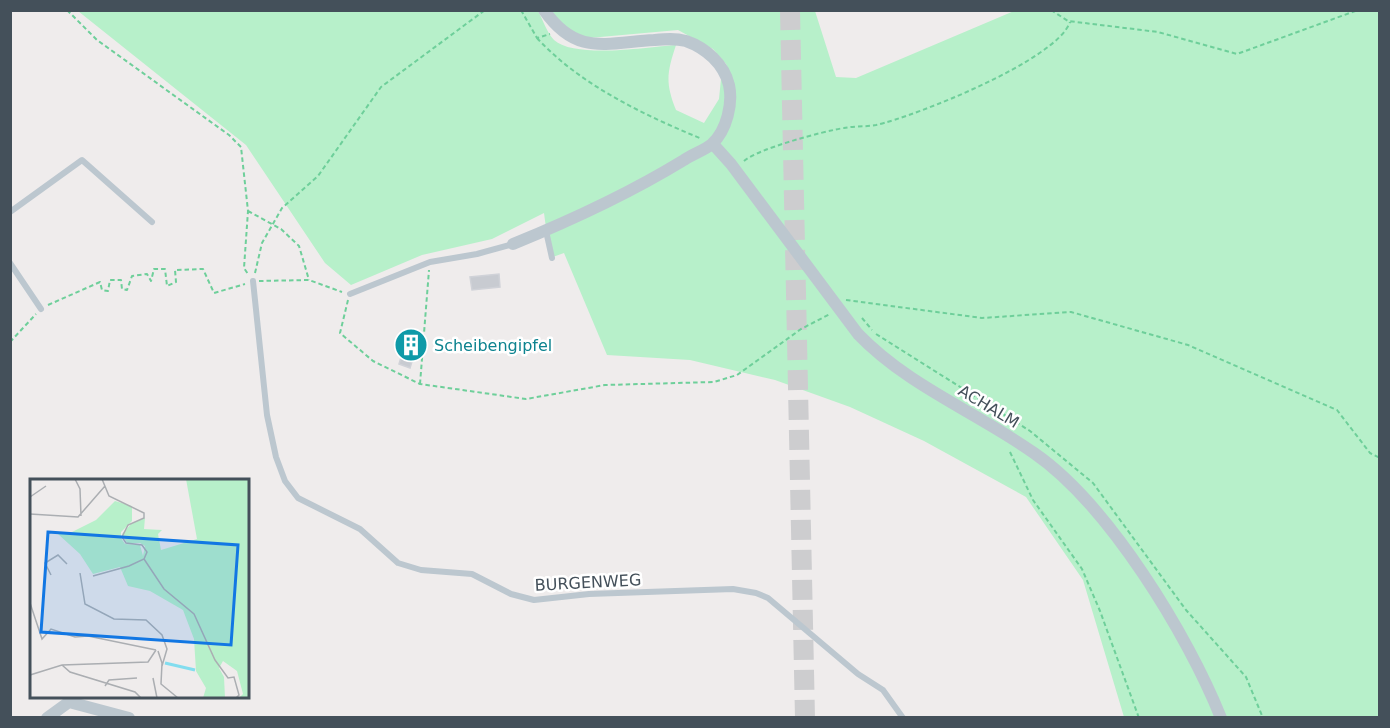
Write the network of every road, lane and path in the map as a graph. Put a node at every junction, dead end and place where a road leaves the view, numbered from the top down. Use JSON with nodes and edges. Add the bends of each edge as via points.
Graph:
{"nodes":[{"id":1,"x":67,"y":10,"type":"edge"},
{"id":2,"x":485,"y":10,"type":"edge"},
{"id":3,"x":521,"y":10,"type":"edge"},
{"id":4,"x":544,"y":10,"type":"edge"},
{"id":5,"x":1051,"y":10,"type":"edge"},
{"id":6,"x":1358,"y":10,"type":"edge"},
{"id":7,"x":1070,"y":22,"type":"junction"},
{"id":8,"x":561,"y":31,"type":"junction"},
{"id":9,"x":537,"y":38,"type":"junction"},
{"id":10,"x":713,"y":144,"type":"junction"},
{"id":11,"x":743,"y":164,"type":"dead end"},
{"id":12,"x":248,"y":211,"type":"junction"},
{"id":13,"x":10,"y":212,"type":"edge"},
{"id":14,"x":152,"y":222,"type":"dead end"},
{"id":15,"x":273,"y":225,"type":"junction"},
{"id":16,"x":546,"y":231,"type":"junction"},
{"id":17,"x":513,"y":244,"type":"joint"},
{"id":18,"x":552,"y":258,"type":"dead end"},
{"id":19,"x":430,"y":261,"type":"junction"},
{"id":20,"x":10,"y":263,"type":"edge"},
{"id":21,"x":309,"y":280,"type":"junction"},
{"id":22,"x":253,"y":281,"type":"junction"},
{"id":23,"x":350,"y":294,"type":"junction"},
{"id":24,"x":843,"y":305,"type":"junction"},
{"id":25,"x":41,"y":309,"type":"junction"},
{"id":26,"x":10,"y":342,"type":"edge"},
{"id":27,"x":420,"y":384,"type":"junction"},
{"id":28,"x":1008,"y":437,"type":"junction"},
{"id":29,"x":1380,"y":458,"type":"edge"},
{"id":30,"x":47,"y":717,"type":"edge"},
{"id":31,"x":129,"y":717,"type":"edge"},
{"id":32,"x":903,"y":717,"type":"edge"},
{"id":33,"x":1139,"y":717,"type":"edge"},
{"id":34,"x":1221,"y":717,"type":"edge"}],
"edges":[{"from":1,"to":12,"type":"path","via":[[97,40],[241,147]]},
{"from":2,"to":15,"type":"path","via":[[381,87],[318,176],[282,208]]},
{"from":3,"to":9,"type":"path"},
{"from":4,"to":8,"type":"street"},
{"from":5,"to":7,"type":"path"},
{"from":6,"to":7,"type":"path","via":[[1237,54],[1158,32]]},
{"from":7,"to":11,"type":"path","via":[[1062,35],[1027,61],[921,112],[872,126],[821,134],[746,159]]},
{"from":8,"to":9,"type":"path"},
{"from":8,"to":10,"type":"street","via":[[576,41],[588,43],[673,38],[708,53],[721,67],[731,94],[729,112]]},
{"from":9,"to":10,"type":"path","via":[[568,67],[603,90]]},
{"from":10,"to":16,"type":"street"},
{"from":10,"to":24,"type":"street","name":"ACHALM"},
{"from":12,"to":15,"type":"path"},
{"from":12,"to":22,"type":"path","via":[[244,268]]},
{"from":13,"to":14,"type":"lane","via":[[82,160]]},
{"from":15,"to":21,"type":"path","via":[[298,246]]},
{"from":15,"to":22,"type":"path","via":[[262,243]]},
{"from":16,"to":17,"type":"street"},
{"from":16,"to":18,"type":"lane"},
{"from":17,"to":19,"type":"lane"},
{"from":19,"to":23,"type":"lane"},
{"from":19,"to":27,"type":"path"},
{"from":20,"to":25,"type":"lane"},
{"from":21,"to":22,"type":"path"},
{"from":21,"to":23,"type":"path"},
{"from":22,"to":25,"type":"path","via":[[214,293],[203,269],[175,270],[176,282],[167,286],[165,269],[154,269],[151,281],[147,274],[132,276],[127,290],[122,290],[122,280],[110,280],[108,291],[102,291],[100,282]]},
{"from":22,"to":32,"type":"lane","name":"BURGENWEG","via":[[269,424],[280,470],[298,498],[360,529],[398,563],[421,570],[472,574],[522,598],[546,600],[589,594],[711,590],[756,593],[768,598],[858,674],[883,690]]},
{"from":23,"to":27,"type":"path","via":[[340,333],[373,361]]},
{"from":24,"to":27,"type":"path","via":[[801,329],[737,375],[714,382],[605,385],[526,399]]},
{"from":24,"to":28,"type":"street","name":"ACHALM","via":[[864,341],[891,364]]},
{"from":24,"to":29,"type":"path","via":[[869,301],[982,318],[1071,312],[1188,345],[1336,411],[1370,453]]},
{"from":25,"to":26,"type":"path"},
{"from":28,"to":33,"type":"path","via":[[1015,465],[1033,500],[1082,569]]},
{"from":28,"to":34,"type":"street","name":"ACHALM","via":[[1035,453],[1070,483],[1103,520],[1172,620]]},
{"from":30,"to":31,"type":"street","via":[[69,702]]}]}
